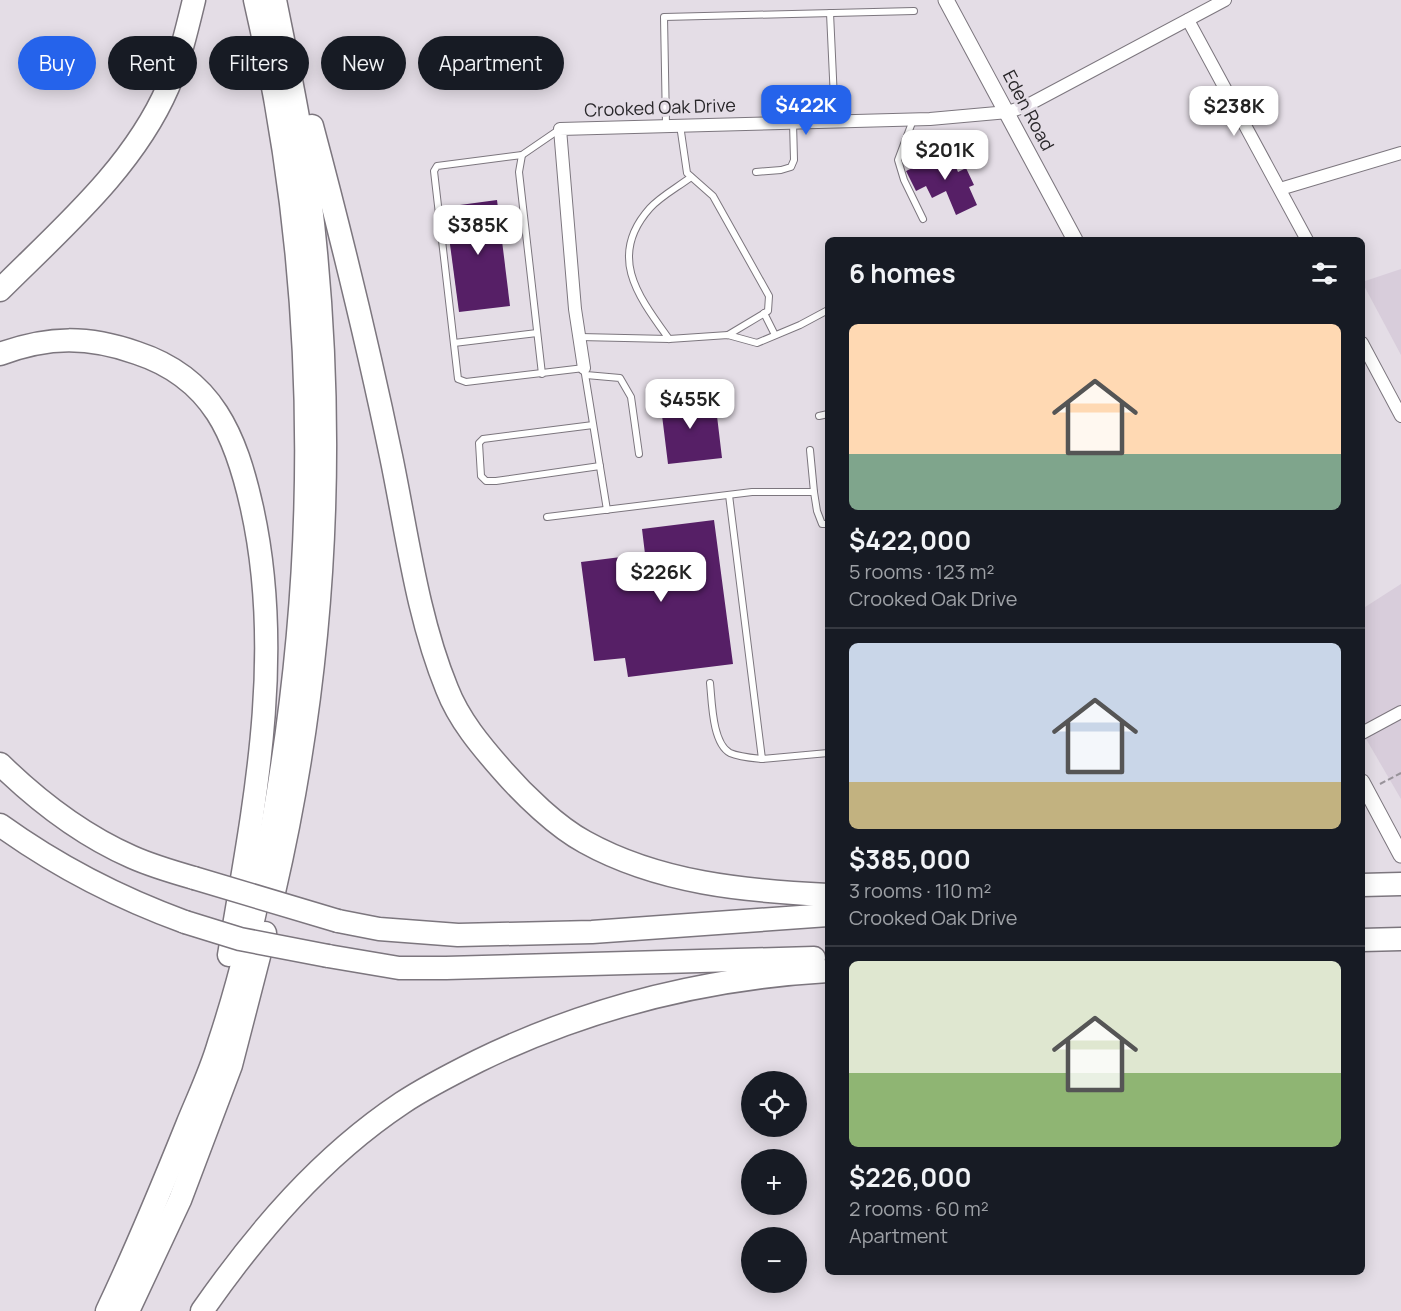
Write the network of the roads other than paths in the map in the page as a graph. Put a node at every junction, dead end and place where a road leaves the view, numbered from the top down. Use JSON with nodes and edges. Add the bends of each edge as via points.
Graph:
{"nodes":[{"id":1,"x":194,"y":0,"type":"edge"},
{"id":2,"x":255,"y":0,"type":"edge"},
{"id":3,"x":277,"y":0,"type":"edge"},
{"id":4,"x":946,"y":0,"type":"edge"},
{"id":5,"x":1225,"y":0,"type":"edge"},
{"id":6,"x":914,"y":11,"type":"dead end"},
{"id":7,"x":830,"y":13,"type":"junction"},
{"id":8,"x":1188,"y":20,"type":"junction"},
{"id":9,"x":1008,"y":112,"type":"junction"},
{"id":10,"x":913,"y":119,"type":"junction"},
{"id":11,"x":835,"y":121,"type":"junction"},
{"id":12,"x":793,"y":122,"type":"junction"},
{"id":13,"x":680,"y":124,"type":"junction"},
{"id":14,"x":666,"y":125,"type":"junction"},
{"id":15,"x":560,"y":129,"type":"junction"},
{"id":16,"x":1401,"y":153,"type":"edge"},
{"id":17,"x":522,"y":155,"type":"junction"},
{"id":18,"x":756,"y":172,"type":"dead end"},
{"id":19,"x":691,"y":177,"type":"junction"},
{"id":20,"x":1280,"y":189,"type":"junction"},
{"id":21,"x":923,"y":219,"type":"dead end"},
{"id":22,"x":1074,"y":237,"type":"edge"},
{"id":23,"x":1305,"y":237,"type":"edge"},
{"id":24,"x":0,"y":290,"type":"edge"},
{"id":25,"x":825,"y":311,"type":"edge"},
{"id":26,"x":764,"y":313,"type":"junction"},
{"id":27,"x":537,"y":333,"type":"junction"},
{"id":28,"x":728,"y":335,"type":"junction"},
{"id":29,"x":775,"y":335,"type":"junction"},
{"id":30,"x":580,"y":337,"type":"junction"},
{"id":31,"x":669,"y":339,"type":"junction"},
{"id":32,"x":454,"y":344,"type":"junction"},
{"id":33,"x":1365,"y":349,"type":"edge"},
{"id":34,"x":0,"y":354,"type":"edge"},
{"id":35,"x":585,"y":371,"type":"junction"},
{"id":36,"x":542,"y":374,"type":"junction"},
{"id":37,"x":825,"y":415,"type":"edge"},
{"id":38,"x":819,"y":416,"type":"dead end"},
{"id":39,"x":1401,"y":416,"type":"edge"},
{"id":40,"x":593,"y":425,"type":"junction"},
{"id":41,"x":810,"y":450,"type":"dead end"},
{"id":42,"x":639,"y":454,"type":"dead end"},
{"id":43,"x":600,"y":466,"type":"junction"},
{"id":44,"x":814,"y":492,"type":"junction"},
{"id":45,"x":729,"y":495,"type":"junction"},
{"id":46,"x":607,"y":510,"type":"junction"},
{"id":47,"x":548,"y":517,"type":"dead end"},
{"id":48,"x":825,"y":524,"type":"edge"},
{"id":49,"x":710,"y":683,"type":"dead end"},
{"id":50,"x":1401,"y":712,"type":"edge"},
{"id":51,"x":1365,"y":731,"type":"edge"},
{"id":52,"x":825,"y":753,"type":"edge"},
{"id":53,"x":762,"y":759,"type":"junction"},
{"id":54,"x":0,"y":764,"type":"edge"},
{"id":55,"x":1365,"y":789,"type":"edge"},
{"id":56,"x":0,"y":825,"type":"edge"},
{"id":57,"x":1401,"y":855,"type":"edge"},
{"id":58,"x":1401,"y":884,"type":"edge"},
{"id":59,"x":1365,"y":885,"type":"edge"},
{"id":60,"x":825,"y":895,"type":"edge"},
{"id":61,"x":825,"y":915,"type":"edge"},
{"id":62,"x":1401,"y":939,"type":"edge"},
{"id":63,"x":1365,"y":940,"type":"edge"},
{"id":64,"x":825,"y":958,"type":"edge"},
{"id":65,"x":825,"y":971,"type":"edge"},
{"id":66,"x":176,"y":1153,"type":"junction"},
{"id":67,"x":107,"y":1311,"type":"edge"},
{"id":68,"x":128,"y":1311,"type":"edge"},
{"id":69,"x":202,"y":1311,"type":"edge"}],
"edges":[{"from":1,"to":24,"type":"highway","via":[[168,88],[140,136],[103,188]]},
{"from":2,"to":66,"type":"highway","via":[[284,142],[299,277],[307,409],[298,638],[286,742],[257,902],[219,1046]]},
{"from":3,"to":60,"type":"highway","via":[[321,158],[435,657],[464,720],[479,744],[518,788],[582,841],[651,870],[716,885]]},
{"from":3,"to":68,"type":"highway","via":[[310,195],[324,345],[324,528],[311,688],[290,826],[231,1065],[180,1200]]},
{"from":4,"to":9,"type":"street","name":"Eden Road"},
{"from":5,"to":8,"type":"street","name":"Crooked Oak Drive"},
{"from":6,"to":7,"type":"lane"},
{"from":7,"to":11,"type":"lane"},
{"from":7,"to":14,"type":"lane","via":[[664,17]]},
{"from":8,"to":9,"type":"street","name":"Crooked Oak Drive"},
{"from":8,"to":20,"type":"street"},
{"from":9,"to":10,"type":"street","name":"Crooked Oak Drive"},
{"from":9,"to":22,"type":"street","name":"Eden Road"},
{"from":10,"to":11,"type":"street","name":"Crooked Oak Drive"},
{"from":10,"to":21,"type":"lane","via":[[898,160]]},
{"from":11,"to":12,"type":"street","name":"Crooked Oak Drive"},
{"from":12,"to":13,"type":"street","name":"Crooked Oak Drive"},
{"from":12,"to":18,"type":"lane","via":[[791,167]]},
{"from":13,"to":14,"type":"street","name":"Crooked Oak Drive"},
{"from":13,"to":19,"type":"lane","via":[[687,173]]},
{"from":14,"to":15,"type":"street","name":"Crooked Oak Drive"},
{"from":15,"to":17,"type":"lane"},
{"from":15,"to":30,"type":"street","name":"Crooked Oak Drive"},
{"from":16,"to":20,"type":"street"},
{"from":17,"to":27,"type":"lane","via":[[519,172]]},
{"from":17,"to":32,"type":"lane","via":[[437,166],[434,171]]},
{"from":19,"to":26,"type":"lane","via":[[713,196],[770,296],[768,311]]},
{"from":19,"to":31,"type":"lane","via":[[651,207],[633,232],[627,259],[641,300]]},
{"from":20,"to":23,"type":"street"},
{"from":25,"to":29,"type":"lane"},
{"from":26,"to":28,"type":"lane"},
{"from":26,"to":29,"type":"lane"},
{"from":27,"to":32,"type":"lane"},
{"from":27,"to":36,"type":"lane"},
{"from":28,"to":29,"type":"lane","via":[[757,343]]},
{"from":28,"to":31,"type":"lane"},
{"from":30,"to":31,"type":"lane"},
{"from":30,"to":35,"type":"street","name":"Crooked Oak Drive"},
{"from":32,"to":36,"type":"lane","via":[[458,379],[466,382]]},
{"from":33,"to":39,"type":"street"},
{"from":34,"to":66,"type":"highway","via":[[35,343],[73,339],[143,354],[187,379],[206,398],[228,431],[243,466],[258,534],[268,641],[252,818],[213,1029]]},
{"from":35,"to":36,"type":"lane"},
{"from":35,"to":40,"type":"lane"},
{"from":35,"to":42,"type":"lane","via":[[620,378],[631,397]]},
{"from":37,"to":38,"type":"lane"},
{"from":40,"to":43,"type":"lane"},
{"from":40,"to":43,"type":"lane","via":[[483,438],[479,443],[481,476],[486,481],[496,481]]},
{"from":41,"to":44,"type":"lane"},
{"from":43,"to":46,"type":"lane"},
{"from":44,"to":45,"type":"lane"},
{"from":44,"to":48,"type":"lane","via":[[817,511]]},
{"from":45,"to":46,"type":"lane"},
{"from":45,"to":53,"type":"lane"},
{"from":46,"to":47,"type":"lane"},
{"from":49,"to":53,"type":"lane","via":[[714,726],[720,742],[728,752]]},
{"from":50,"to":51,"type":"street"},
{"from":52,"to":53,"type":"lane"},
{"from":54,"to":61,"type":"highway","bridge":true,"via":[[42,801],[132,857],[338,921],[458,935],[592,932]]},
{"from":55,"to":57,"type":"street"},
{"from":56,"to":64,"type":"highway","bridge":true,"via":[[91,881],[185,922],[240,939],[399,968]]},
{"from":58,"to":59,"type":"highway"},
{"from":62,"to":63,"type":"highway"},
{"from":65,"to":69,"type":"highway","via":[[694,988],[598,1012],[523,1040],[432,1085],[402,1103],[343,1150],[287,1201]]},
{"from":66,"to":67,"type":"highway"}]}
